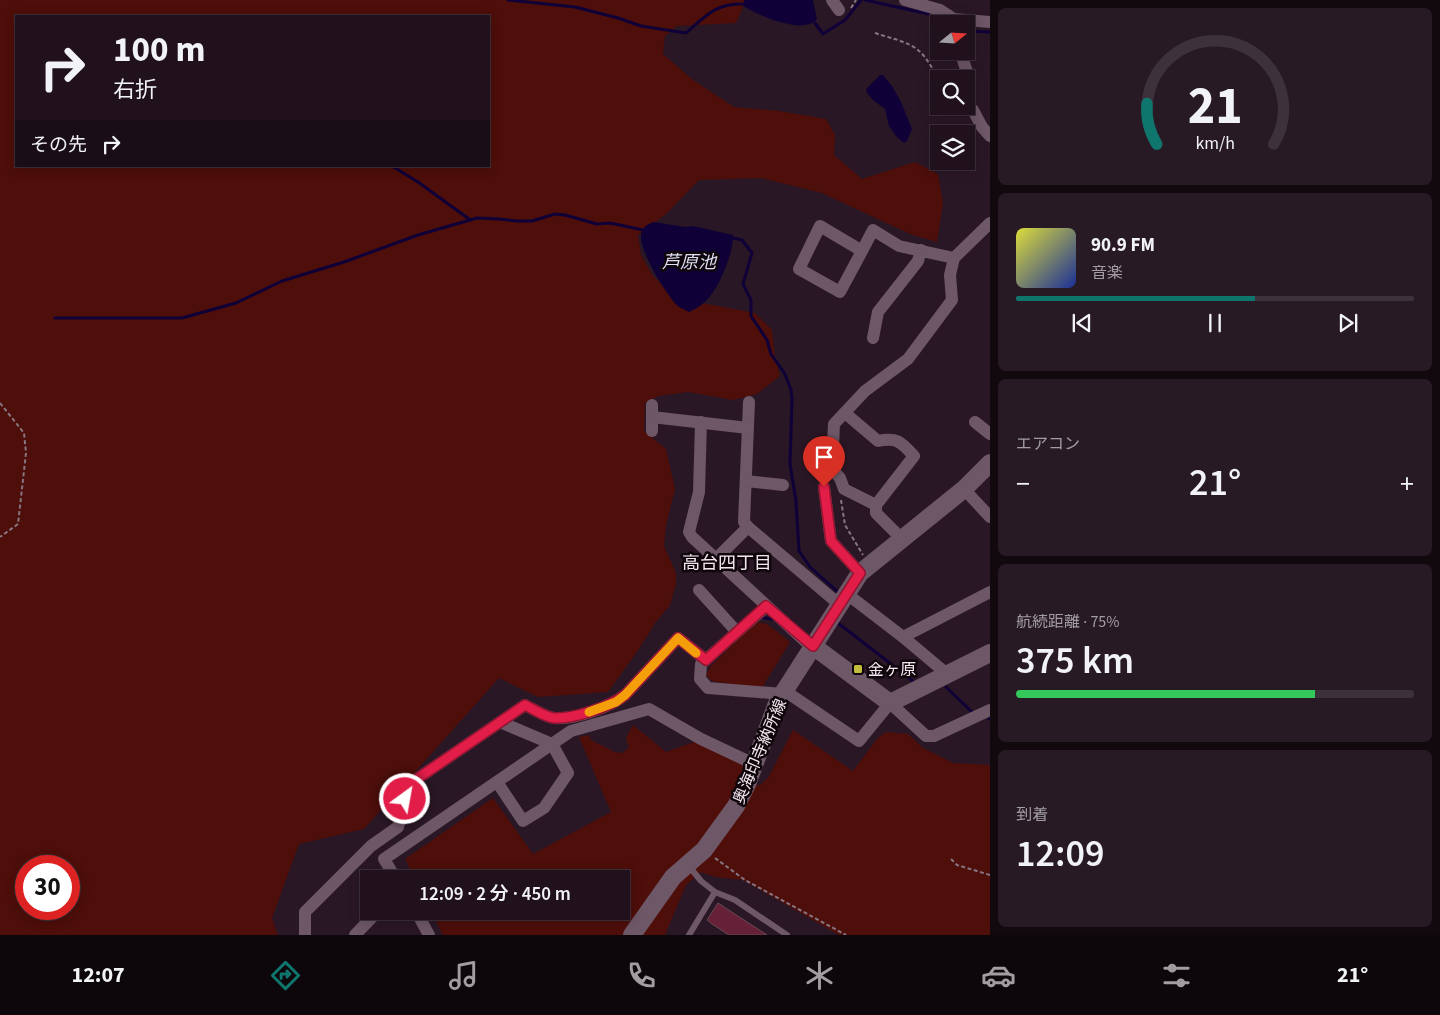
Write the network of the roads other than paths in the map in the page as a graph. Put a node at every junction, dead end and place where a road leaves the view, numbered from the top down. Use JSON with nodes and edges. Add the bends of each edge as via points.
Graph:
{"nodes":[{"id":1,"x":905,"y":0,"type":"edge"},
{"id":2,"x":936,"y":5,"type":"edge"},
{"id":3,"x":948,"y":15,"type":"edge"},
{"id":4,"x":975,"y":22,"type":"edge"},
{"id":5,"x":990,"y":22,"type":"edge"},
{"id":6,"x":975,"y":114,"type":"edge"},
{"id":7,"x":990,"y":136,"type":"edge"},
{"id":8,"x":990,"y":223,"type":"edge"},
{"id":9,"x":921,"y":250,"type":"junction"},
{"id":10,"x":862,"y":251,"type":"junction"},
{"id":11,"x":954,"y":258,"type":"junction"},
{"id":12,"x":873,"y":338,"type":"dead end"},
{"id":13,"x":749,"y":402,"type":"dead end"},
{"id":14,"x":844,"y":413,"type":"junction"},
{"id":15,"x":702,"y":422,"type":"junction"},
{"id":16,"x":975,"y":422,"type":"dead end"},
{"id":17,"x":748,"y":428,"type":"junction"},
{"id":18,"x":652,"y":431,"type":"dead end"},
{"id":19,"x":990,"y":434,"type":"edge"},
{"id":20,"x":990,"y":463,"type":"edge"},
{"id":21,"x":746,"y":482,"type":"junction"},
{"id":22,"x":784,"y":485,"type":"dead end"},
{"id":23,"x":824,"y":487,"type":"dead end"},
{"id":24,"x":964,"y":489,"type":"junction"},
{"id":25,"x":876,"y":505,"type":"junction"},
{"id":26,"x":990,"y":517,"type":"edge"},
{"id":27,"x":748,"y":527,"type":"junction"},
{"id":28,"x":902,"y":539,"type":"junction"},
{"id":29,"x":716,"y":559,"type":"junction"},
{"id":30,"x":864,"y":569,"type":"junction"},
{"id":31,"x":699,"y":590,"type":"dead end"},
{"id":32,"x":988,"y":596,"type":"edge"},
{"id":33,"x":843,"y":599,"type":"junction"},
{"id":34,"x":766,"y":606,"type":"junction"},
{"id":35,"x":737,"y":632,"type":"junction"},
{"id":36,"x":903,"y":637,"type":"junction"},
{"id":37,"x":813,"y":646,"type":"junction"},
{"id":38,"x":990,"y":653,"type":"edge"},
{"id":39,"x":706,"y":660,"type":"junction"},
{"id":40,"x":947,"y":674,"type":"junction"},
{"id":41,"x":784,"y":693,"type":"junction"},
{"id":42,"x":890,"y":703,"type":"junction"},
{"id":43,"x":990,"y":710,"type":"edge"},
{"id":44,"x":500,"y":722,"type":"junction"},
{"id":45,"x":552,"y":744,"type":"junction"},
{"id":46,"x":754,"y":764,"type":"junction"},
{"id":47,"x":497,"y":782,"type":"junction"},
{"id":48,"x":687,"y":864,"type":"junction"},
{"id":49,"x":391,"y":870,"type":"edge"},
{"id":50,"x":715,"y":892,"type":"junction"},
{"id":51,"x":370,"y":920,"type":"edge"},
{"id":52,"x":421,"y":920,"type":"edge"},
{"id":53,"x":305,"y":935,"type":"edge"},
{"id":54,"x":356,"y":935,"type":"edge"},
{"id":55,"x":430,"y":935,"type":"edge"},
{"id":56,"x":632,"y":935,"type":"edge"},
{"id":57,"x":689,"y":935,"type":"edge"},
{"id":58,"x":787,"y":935,"type":"edge"}],
"edges":[{"from":1,"to":2,"type":"street"},
{"from":2,"to":3,"type":"street"},
{"from":4,"to":5,"type":"street"},
{"from":6,"to":7,"type":"street"},
{"from":8,"to":11,"type":"street"},
{"from":9,"to":10,"type":"street","via":[[899,246],[873,230]]},
{"from":9,"to":11,"type":"street"},
{"from":9,"to":12,"type":"street","via":[[918,261],[878,312]]},
{"from":10,"to":10,"type":"street","via":[[840,292],[799,269],[820,226]]},
{"from":11,"to":14,"type":"street","via":[[950,276],[952,300],[908,359],[865,391]]},
{"from":13,"to":17,"type":"street"},
{"from":14,"to":25,"type":"street","via":[[834,424],[832,469],[844,489]]},
{"from":14,"to":25,"type":"street","via":[[878,440],[890,438],[902,443],[914,456]]},
{"from":15,"to":17,"type":"street"},
{"from":15,"to":18,"type":"street","via":[[652,411]]},
{"from":15,"to":29,"type":"street","via":[[699,492],[689,532]]},
{"from":16,"to":19,"type":"street"},
{"from":17,"to":21,"type":"street"},
{"from":20,"to":24,"type":"main road","name":"奥海印寺納所線"},
{"from":21,"to":22,"type":"street"},
{"from":21,"to":27,"type":"street","via":[[744,522]]},
{"from":23,"to":30,"type":"street","via":[[831,541]]},
{"from":24,"to":26,"type":"street"},
{"from":24,"to":28,"type":"main road","name":"奥海印寺納所線"},
{"from":25,"to":28,"type":"street","via":[[876,512]]},
{"from":27,"to":29,"type":"street"},
{"from":27,"to":33,"type":"street"},
{"from":28,"to":30,"type":"main road","name":"奥海印寺納所線"},
{"from":29,"to":34,"type":"street"},
{"from":30,"to":33,"type":"main road","name":"奥海印寺納所線"},
{"from":31,"to":35,"type":"street"},
{"from":32,"to":36,"type":"street"},
{"from":33,"to":36,"type":"street"},
{"from":33,"to":37,"type":"main road","name":"奥海印寺納所線"},
{"from":34,"to":35,"type":"street"},
{"from":34,"to":37,"type":"street"},
{"from":35,"to":39,"type":"street"},
{"from":36,"to":40,"type":"street"},
{"from":37,"to":41,"type":"main road","name":"奥海印寺納所線"},
{"from":37,"to":42,"type":"main road"},
{"from":38,"to":40,"type":"main road"},
{"from":39,"to":41,"type":"street","via":[[701,664],[700,679],[708,688]]},
{"from":39,"to":44,"type":"street","via":[[678,638],[616,702],[590,712],[553,718],[525,705]]},
{"from":40,"to":42,"type":"main road"},
{"from":41,"to":42,"type":"street","via":[[859,741]]},
{"from":41,"to":46,"type":"main road","name":"奥海印寺納所線"},
{"from":42,"to":43,"type":"street","via":[[926,736],[934,736]]},
{"from":44,"to":45,"type":"street"},
{"from":44,"to":53,"type":"street","via":[[408,785],[398,827],[371,846],[305,912]]},
{"from":45,"to":46,"type":"street","via":[[571,731],[650,709],[701,740]]},
{"from":45,"to":47,"type":"street"},
{"from":45,"to":47,"type":"street","via":[[568,773],[544,808],[523,821]]},
{"from":46,"to":48,"type":"main road","name":"奥海印寺納所線","via":[[736,806],[704,850]]},
{"from":47,"to":49,"type":"street","via":[[384,859]]},
{"from":48,"to":50,"type":"lane","via":[[700,881]]},
{"from":48,"to":56,"type":"main road","name":"奥海印寺納所線","via":[[673,877]]},
{"from":50,"to":57,"type":"lane"},
{"from":50,"to":58,"type":"lane","via":[[735,900]]},
{"from":51,"to":54,"type":"street"},
{"from":52,"to":55,"type":"street"}]}
